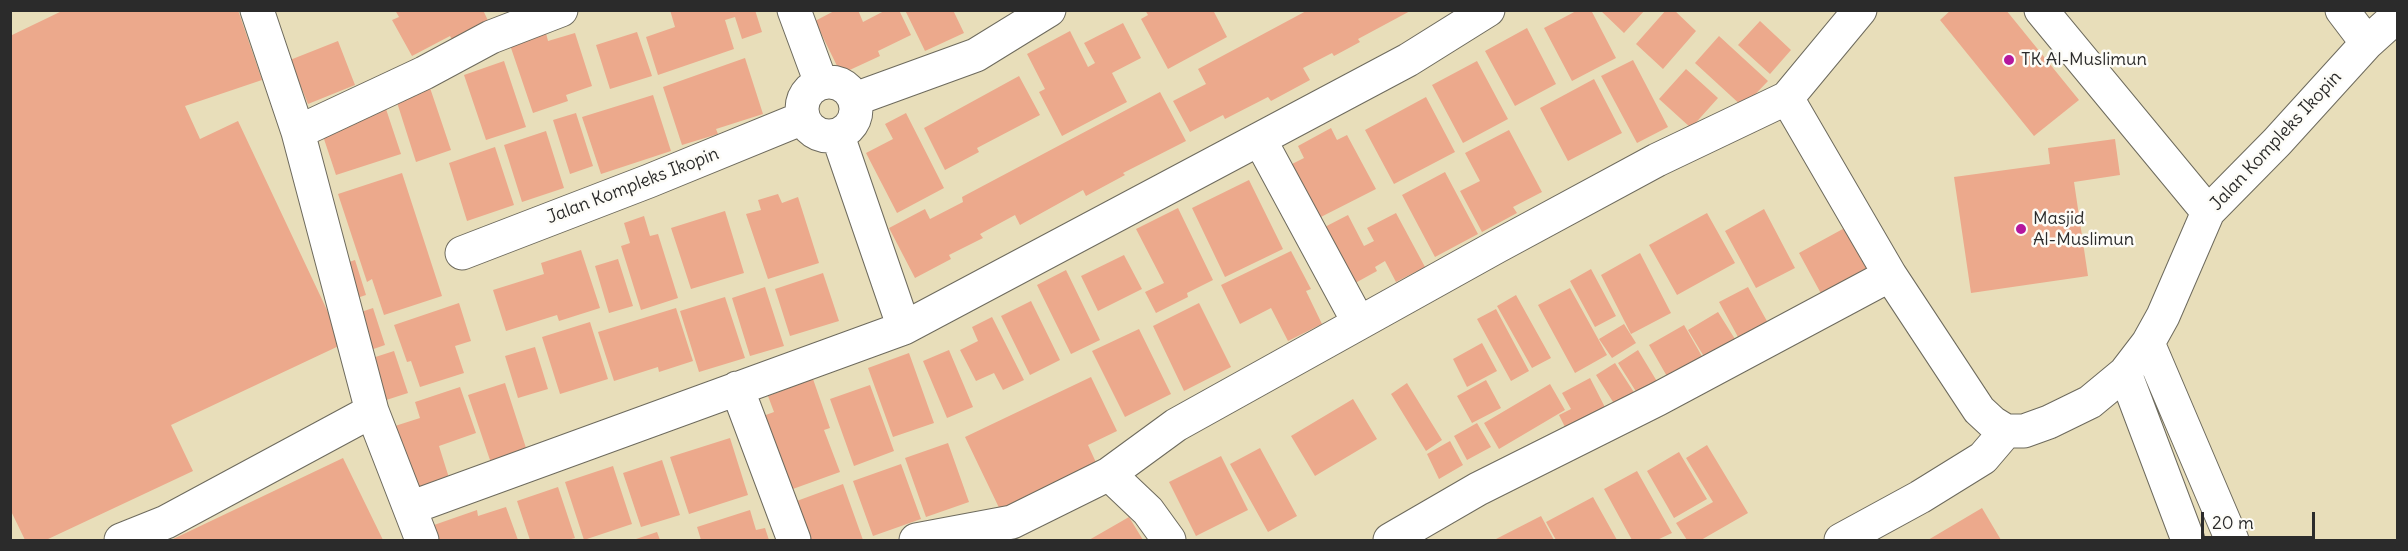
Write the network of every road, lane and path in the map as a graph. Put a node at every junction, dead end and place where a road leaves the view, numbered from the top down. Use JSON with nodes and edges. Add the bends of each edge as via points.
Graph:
{"nodes":[{"id":1,"x":257,"y":10,"type":"edge"},
{"id":2,"x":561,"y":10,"type":"edge"},
{"id":3,"x":794,"y":10,"type":"edge"},
{"id":4,"x":1049,"y":10,"type":"edge"},
{"id":5,"x":1488,"y":10,"type":"edge"},
{"id":6,"x":1860,"y":10,"type":"edge"},
{"id":7,"x":2041,"y":10,"type":"edge"},
{"id":8,"x":2342,"y":10,"type":"edge"},
{"id":9,"x":2397,"y":15,"type":"edge"},
{"id":10,"x":514,"y":19,"type":"edge"},
{"id":11,"x":2367,"y":43,"type":"junction"},
{"id":12,"x":821,"y":82,"type":"junction"},
{"id":13,"x":855,"y":99,"type":"junction"},
{"id":14,"x":1787,"y":99,"type":"junction"},
{"id":15,"x":803,"y":118,"type":"junction"},
{"id":16,"x":298,"y":132,"type":"junction"},
{"id":17,"x":837,"y":136,"type":"junction"},
{"id":18,"x":1260,"y":140,"type":"junction"},
{"id":19,"x":2208,"y":212,"type":"junction"},
{"id":20,"x":462,"y":253,"type":"dead end"},
{"id":21,"x":1890,"y":275,"type":"junction"},
{"id":22,"x":1359,"y":323,"type":"junction"},
{"id":23,"x":904,"y":328,"type":"junction"},
{"id":24,"x":2136,"y":358,"type":"junction"},
{"id":25,"x":737,"y":388,"type":"junction"},
{"id":26,"x":372,"y":411,"type":"junction"},
{"id":27,"x":2006,"y":431,"type":"junction"},
{"id":28,"x":1109,"y":474,"type":"junction"},
{"id":29,"x":410,"y":508,"type":"junction"},
{"id":30,"x":121,"y":540,"type":"edge"},
{"id":31,"x":422,"y":540,"type":"edge"},
{"id":32,"x":794,"y":540,"type":"edge"},
{"id":33,"x":916,"y":540,"type":"edge"},
{"id":34,"x":1169,"y":540,"type":"edge"},
{"id":35,"x":1390,"y":540,"type":"edge"},
{"id":36,"x":1841,"y":540,"type":"edge"},
{"id":37,"x":2188,"y":540,"type":"edge"},
{"id":38,"x":2232,"y":540,"type":"edge"}],
"edges":[{"from":1,"to":16,"type":"street"},
{"from":2,"to":10,"type":"street"},
{"from":3,"to":12,"type":"street"},
{"from":4,"to":13,"type":"street","via":[[976,55]]},
{"from":5,"to":18,"type":"street","via":[[1408,60]]},
{"from":6,"to":14,"type":"street"},
{"from":7,"to":19,"type":"street"},
{"from":8,"to":11,"type":"street"},
{"from":9,"to":11,"type":"street","name":"Jalan Kompleks Ikopin"},
{"from":10,"to":16,"type":"street","via":[[491,37],[424,73]]},
{"from":11,"to":19,"type":"street","name":"Jalan Kompleks Ikopin"},
{"from":12,"to":13,"type":"street","via":[[841,84]]},
{"from":12,"to":15,"type":"street","via":[[809,90],[802,103]]},
{"from":13,"to":17,"type":"street","via":[[854,121],[848,131]]},
{"from":14,"to":21,"type":"street"},
{"from":14,"to":22,"type":"street","via":[[1657,160]]},
{"from":15,"to":17,"type":"street","via":[[817,134]]},
{"from":15,"to":20,"type":"street","name":"Jalan Kompleks Ikopin"},
{"from":16,"to":26,"type":"street"},
{"from":17,"to":23,"type":"street"},
{"from":18,"to":22,"type":"street"},
{"from":18,"to":23,"type":"street"},
{"from":19,"to":24,"type":"street","name":"Jalan Kompleks Ikopin","via":[[2163,316]]},
{"from":21,"to":27,"type":"street","via":[[1979,410]]},
{"from":21,"to":35,"type":"street","via":[[1658,399],[1478,489]]},
{"from":22,"to":28,"type":"street","via":[[1176,425]]},
{"from":23,"to":25,"type":"street"},
{"from":24,"to":27,"type":"street","name":"Jalan Kompleks Ikopin","via":[[2106,391],[2074,411],[2024,431]]},
{"from":24,"to":37,"type":"street"},
{"from":24,"to":38,"type":"street"},
{"from":25,"to":29,"type":"street"},
{"from":25,"to":32,"type":"street"},
{"from":26,"to":29,"type":"street"},
{"from":26,"to":30,"type":"street","via":[[166,522]]},
{"from":27,"to":36,"type":"street","via":[[1983,458]]},
{"from":28,"to":33,"type":"street","via":[[1012,522]]},
{"from":28,"to":34,"type":"street","via":[[1148,511]]},
{"from":29,"to":31,"type":"street"}]}
